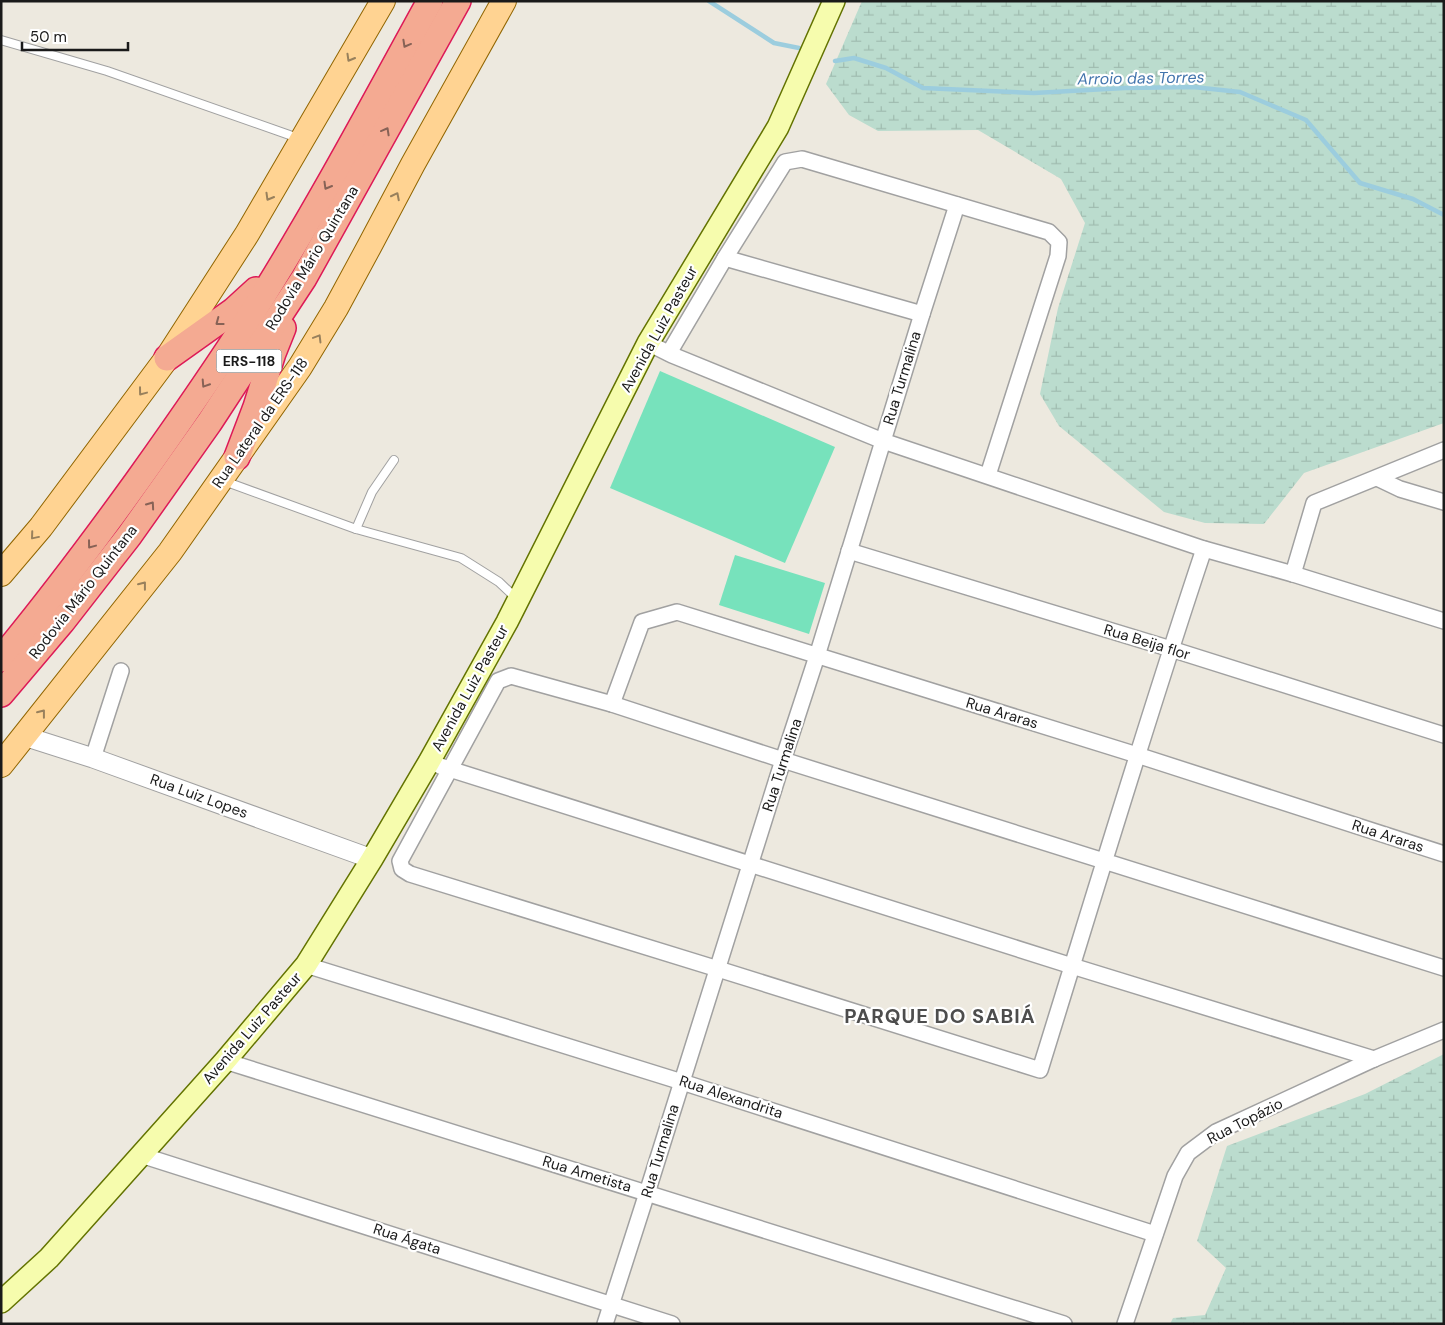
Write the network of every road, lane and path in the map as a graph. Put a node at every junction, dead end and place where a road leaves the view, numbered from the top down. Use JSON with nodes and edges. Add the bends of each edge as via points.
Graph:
{"nodes":[{"id":1,"x":383,"y":1,"type":"edge"},
{"id":2,"x":430,"y":1,"type":"edge"},
{"id":3,"x":458,"y":1,"type":"edge"},
{"id":4,"x":504,"y":1,"type":"edge"},
{"id":5,"x":834,"y":1,"type":"edge"},
{"id":6,"x":1,"y":40,"type":"edge"},
{"id":7,"x":302,"y":140,"type":"junction"},
{"id":8,"x":958,"y":205,"type":"junction"},
{"id":9,"x":725,"y":258,"type":"junction"},
{"id":10,"x":281,"y":266,"type":"junction"},
{"id":11,"x":304,"y":278,"type":"junction"},
{"id":12,"x":922,"y":314,"type":"junction"},
{"id":13,"x":648,"y":343,"type":"junction"},
{"id":14,"x":669,"y":353,"type":"junction"},
{"id":15,"x":167,"y":358,"type":"junction"},
{"id":16,"x":883,"y":441,"type":"junction"},
{"id":17,"x":1444,"y":450,"type":"edge"},
{"id":18,"x":237,"y":458,"type":"junction"},
{"id":19,"x":394,"y":460,"type":"dead end"},
{"id":20,"x":988,"y":476,"type":"junction"},
{"id":21,"x":1377,"y":478,"type":"junction"},
{"id":22,"x":221,"y":480,"type":"junction"},
{"id":23,"x":1444,"y":502,"type":"edge"},
{"id":24,"x":356,"y":529,"type":"junction"},
{"id":25,"x":1204,"y":549,"type":"junction"},
{"id":26,"x":849,"y":551,"type":"junction"},
{"id":27,"x":1,"y":574,"type":"edge"},
{"id":28,"x":1293,"y":574,"type":"junction"},
{"id":29,"x":518,"y":600,"type":"junction"},
{"id":30,"x":1444,"y":621,"type":"edge"},
{"id":31,"x":1171,"y":650,"type":"junction"},
{"id":32,"x":818,"y":656,"type":"junction"},
{"id":33,"x":1,"y":658,"type":"edge"},
{"id":34,"x":121,"y":671,"type":"dead end"},
{"id":35,"x":1,"y":694,"type":"edge"},
{"id":36,"x":612,"y":704,"type":"junction"},
{"id":37,"x":1444,"y":735,"type":"edge"},
{"id":38,"x":24,"y":736,"type":"junction"},
{"id":39,"x":1137,"y":755,"type":"junction"},
{"id":40,"x":94,"y":758,"type":"junction"},
{"id":41,"x":783,"y":760,"type":"junction"},
{"id":42,"x":429,"y":762,"type":"junction"},
{"id":43,"x":1,"y":765,"type":"edge"},
{"id":44,"x":449,"y":770,"type":"junction"},
{"id":45,"x":1444,"y":854,"type":"edge"},
{"id":46,"x":372,"y":859,"type":"junction"},
{"id":47,"x":1105,"y":861,"type":"junction"},
{"id":48,"x":750,"y":865,"type":"junction"},
{"id":49,"x":306,"y":965,"type":"junction"},
{"id":50,"x":1072,"y":966,"type":"junction"},
{"id":51,"x":718,"y":968,"type":"junction"},
{"id":52,"x":1444,"y":968,"type":"edge"},
{"id":53,"x":1444,"y":1030,"type":"edge"},
{"id":54,"x":1374,"y":1059,"type":"junction"},
{"id":55,"x":225,"y":1061,"type":"junction"},
{"id":56,"x":682,"y":1082,"type":"junction"},
{"id":57,"x":142,"y":1155,"type":"junction"},
{"id":58,"x":647,"y":1193,"type":"junction"},
{"id":59,"x":1155,"y":1234,"type":"junction"},
{"id":60,"x":1,"y":1302,"type":"edge"},
{"id":61,"x":611,"y":1304,"type":"junction"},
{"id":62,"x":605,"y":1324,"type":"edge"},
{"id":63,"x":672,"y":1324,"type":"edge"},
{"id":64,"x":1064,"y":1324,"type":"edge"},
{"id":65,"x":1125,"y":1324,"type":"edge"}],
"edges":[{"from":1,"to":7,"type":"main road","one_way":true},
{"from":2,"to":10,"type":"highway","name":"Rodovia Mário Quintana","number":"ERS-118","one_way":true},
{"from":11,"to":3,"type":"highway","name":"Rodovia Mário Quintana","number":"ERS-118","one_way":true},
{"from":18,"to":4,"type":"main road","name":"Rua Lateral da ERS-118","one_way":true,"via":[[336,308]]},
{"from":5,"to":13,"type":"main road","name":"Avenida Luiz Pasteur","via":[[778,127]]},
{"from":6,"to":7,"type":"lane","via":[[107,71]]},
{"from":7,"to":15,"type":"main road","one_way":true,"via":[[247,234]]},
{"from":8,"to":9,"type":"street","via":[[802,159],[785,162]]},
{"from":8,"to":12,"type":"street","name":"Rua Turmalina"},
{"from":8,"to":20,"type":"street","via":[[1049,232],[1059,242],[1058,256]]},
{"from":9,"to":12,"type":"street"},
{"from":9,"to":14,"type":"street"},
{"from":10,"to":15,"type":"highway","one_way":true,"via":[[234,311]]},
{"from":10,"to":33,"type":"highway","name":"Rodovia Mário Quintana","number":"ERS-118","one_way":true,"via":[[189,409],[50,600]]},
{"from":11,"to":18,"type":"highway","via":[[273,353]]},
{"from":35,"to":11,"type":"highway","name":"Rodovia Mário Quintana","number":"ERS-118","one_way":true,"via":[[129,536],[209,423]]},
{"from":12,"to":16,"type":"street","name":"Rua Turmalina"},
{"from":13,"to":14,"type":"street"},
{"from":13,"to":29,"type":"main road","name":"Avenida Luiz Pasteur"},
{"from":14,"to":16,"type":"street"},
{"from":15,"to":27,"type":"main road","one_way":true,"via":[[41,527]]},
{"from":16,"to":20,"type":"street"},
{"from":16,"to":26,"type":"street","name":"Rua Turmalina"},
{"from":17,"to":21,"type":"street"},
{"from":18,"to":22,"type":"main road","name":"Rua Lateral da ERS-118"},
{"from":19,"to":24,"type":"lane","via":[[372,492]]},
{"from":20,"to":25,"type":"street"},
{"from":21,"to":23,"type":"street","via":[[1400,489]]},
{"from":21,"to":28,"type":"street","via":[[1314,503]]},
{"from":22,"to":24,"type":"lane"},
{"from":38,"to":22,"type":"main road","name":"Rua Lateral da ERS-118","one_way":true,"via":[[170,552]]},
{"from":24,"to":29,"type":"lane","via":[[461,558],[499,582]]},
{"from":25,"to":28,"type":"street"},
{"from":25,"to":31,"type":"street"},
{"from":26,"to":31,"type":"street","name":"Rua Beija flor"},
{"from":26,"to":32,"type":"street","name":"Rua Turmalina"},
{"from":28,"to":30,"type":"street"},
{"from":29,"to":42,"type":"main road","name":"Avenida Luiz Pasteur"},
{"from":31,"to":37,"type":"street","name":"Rua Beija flor"},
{"from":31,"to":39,"type":"street"},
{"from":32,"to":36,"type":"street","name":"Rua Araras","via":[[677,612],[642,622]]},
{"from":32,"to":39,"type":"street","name":"Rua Araras"},
{"from":32,"to":41,"type":"street","name":"Rua Turmalina"},
{"from":34,"to":40,"type":"street"},
{"from":36,"to":41,"type":"street"},
{"from":36,"to":44,"type":"street","via":[[511,676],[498,681]]},
{"from":38,"to":40,"type":"street","name":"Rua Luiz Lopes"},
{"from":38,"to":43,"type":"main road","name":"Rua Lateral da ERS-118"},
{"from":39,"to":45,"type":"street","name":"Rua Araras"},
{"from":39,"to":47,"type":"street"},
{"from":40,"to":46,"type":"street","name":"Rua Luiz Lopes"},
{"from":41,"to":47,"type":"street"},
{"from":41,"to":48,"type":"street","name":"Rua Turmalina"},
{"from":42,"to":44,"type":"street"},
{"from":42,"to":46,"type":"main road","name":"Avenida Luiz Pasteur"},
{"from":44,"to":48,"type":"street"},
{"from":44,"to":51,"type":"street","via":[[400,861],[402,869]]},
{"from":46,"to":49,"type":"main road","name":"Avenida Luiz Pasteur"},
{"from":47,"to":50,"type":"street"},
{"from":47,"to":52,"type":"street"},
{"from":48,"to":50,"type":"street"},
{"from":48,"to":51,"type":"street","name":"Rua Turmalina"},
{"from":49,"to":55,"type":"main road","name":"Avenida Luiz Pasteur"},
{"from":49,"to":56,"type":"street","name":"Rua Alexandrita"},
{"from":50,"to":51,"type":"street","via":[[1040,1070]]},
{"from":50,"to":54,"type":"street"},
{"from":51,"to":56,"type":"street","name":"Rua Turmalina"},
{"from":53,"to":54,"type":"street","name":"Rua Topázio"},
{"from":54,"to":59,"type":"street","name":"Rua Topázio","via":[[1216,1132],[1188,1153],[1175,1176]]},
{"from":55,"to":57,"type":"main road","name":"Avenida Luiz Pasteur"},
{"from":55,"to":58,"type":"street","name":"Rua Ametista"},
{"from":56,"to":58,"type":"street","name":"Rua Turmalina"},
{"from":56,"to":59,"type":"street","name":"Rua Alexandrita"},
{"from":57,"to":60,"type":"main road","name":"Avenida Luiz Pasteur","via":[[49,1258]]},
{"from":57,"to":61,"type":"street","name":"Rua Ágata"},
{"from":58,"to":61,"type":"street","name":"Rua Turmalina"},
{"from":58,"to":64,"type":"street","name":"Rua Ametista"},
{"from":59,"to":65,"type":"street","name":"Rua Topázio"},
{"from":61,"to":62,"type":"street","name":"Rua Turmalina"},
{"from":61,"to":63,"type":"street","name":"Rua Ágata"}]}
